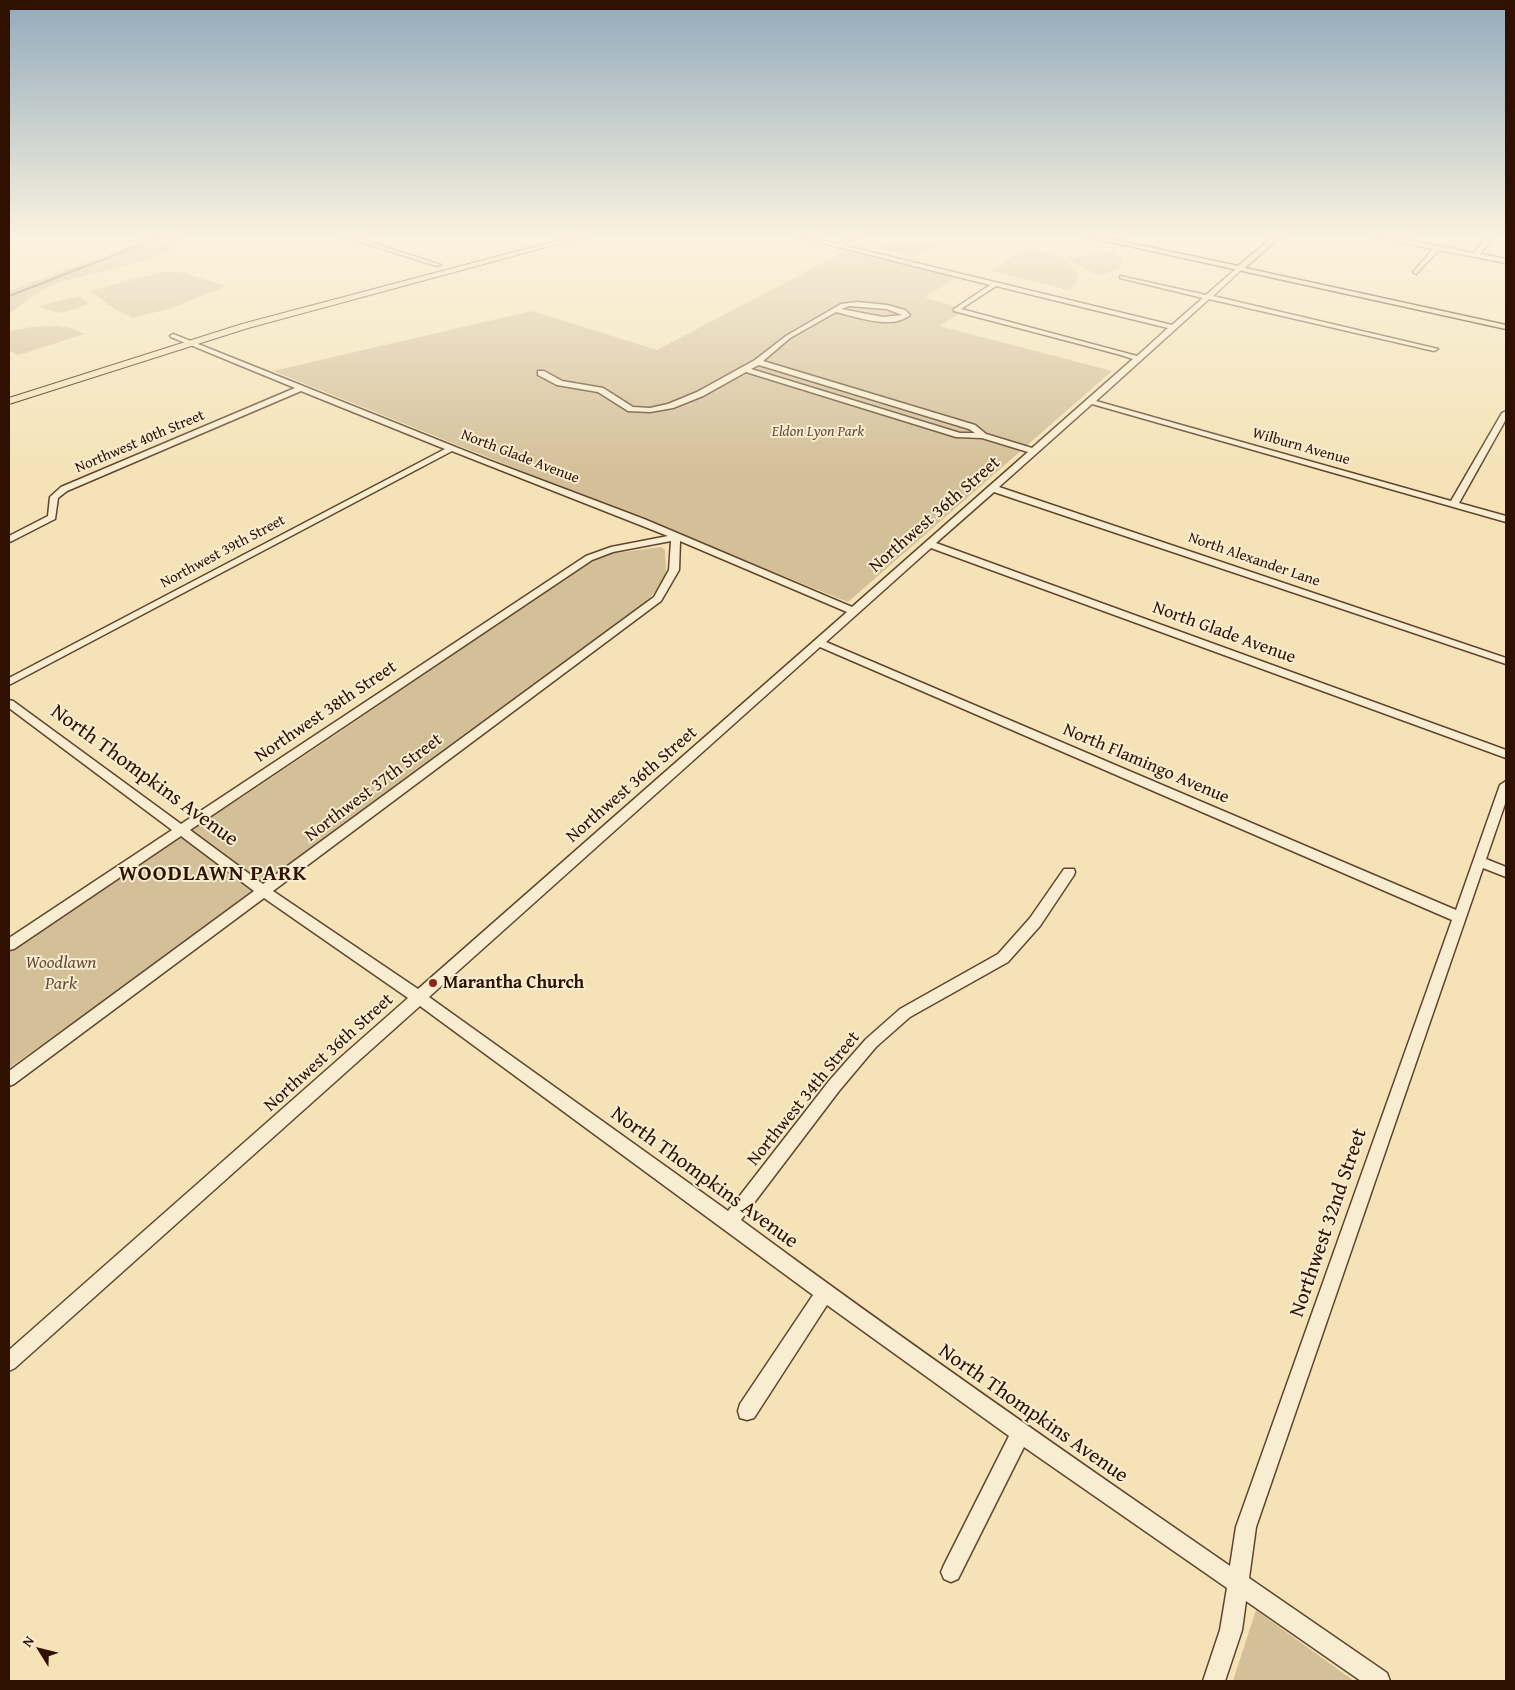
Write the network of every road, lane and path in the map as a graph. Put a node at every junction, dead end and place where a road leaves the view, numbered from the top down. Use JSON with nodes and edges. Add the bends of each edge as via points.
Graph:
{"nodes":[{"id":1,"x":285,"y":314,"type":"edge"},
{"id":2,"x":828,"y":314,"type":"edge"},
{"id":3,"x":857,"y":314,"type":"edge"},
{"id":4,"x":905,"y":314,"type":"edge"},
{"id":5,"x":971,"y":314,"type":"edge"},
{"id":6,"x":1118,"y":314,"type":"edge"},
{"id":7,"x":1187,"y":314,"type":"edge"},
{"id":8,"x":1281,"y":314,"type":"edge"},
{"id":9,"x":1446,"y":314,"type":"edge"},
{"id":10,"x":1172,"y":327,"type":"junction"},
{"id":11,"x":1506,"y":327,"type":"edge"},
{"id":12,"x":192,"y":330,"type":"dead end"},
{"id":13,"x":169,"y":337,"type":"joint"},
{"id":14,"x":188,"y":342,"type":"junction"},
{"id":15,"x":1434,"y":349,"type":"dead end"},
{"id":16,"x":1139,"y":359,"type":"junction"},
{"id":17,"x":758,"y":362,"type":"junction"},
{"id":18,"x":744,"y":370,"type":"junction"},
{"id":19,"x":541,"y":373,"type":"dead end"},
{"id":20,"x":301,"y":388,"type":"junction"},
{"id":21,"x":857,"y":392,"type":"junction"},
{"id":22,"x":844,"y":400,"type":"junction"},
{"id":23,"x":9,"y":401,"type":"edge"},
{"id":24,"x":1089,"y":401,"type":"junction"},
{"id":25,"x":1506,"y":413,"type":"edge"},
{"id":26,"x":983,"y":436,"type":"junction"},
{"id":27,"x":452,"y":448,"type":"junction"},
{"id":28,"x":1034,"y":451,"type":"junction"},
{"id":29,"x":992,"y":488,"type":"junction"},
{"id":30,"x":1454,"y":504,"type":"junction"},
{"id":31,"x":1506,"y":519,"type":"edge"},
{"id":32,"x":676,"y":537,"type":"junction"},
{"id":33,"x":9,"y":539,"type":"edge"},
{"id":34,"x":929,"y":544,"type":"junction"},
{"id":35,"x":854,"y":611,"type":"junction"},
{"id":36,"x":820,"y":643,"type":"junction"},
{"id":37,"x":1506,"y":661,"type":"edge"},
{"id":38,"x":9,"y":682,"type":"edge"},
{"id":39,"x":9,"y":703,"type":"edge"},
{"id":40,"x":1506,"y":754,"type":"edge"},
{"id":41,"x":1506,"y":785,"type":"edge"},
{"id":42,"x":181,"y":829,"type":"junction"},
{"id":43,"x":1478,"y":861,"type":"junction"},
{"id":44,"x":1069,"y":872,"type":"dead end"},
{"id":45,"x":1506,"y":872,"type":"edge"},
{"id":46,"x":264,"y":891,"type":"junction"},
{"id":47,"x":1459,"y":917,"type":"junction"},
{"id":48,"x":9,"y":945,"type":"edge"},
{"id":49,"x":418,"y":997,"type":"junction"},
{"id":50,"x":9,"y":1079,"type":"edge"},
{"id":51,"x":730,"y":1222,"type":"junction"},
{"id":52,"x":825,"y":1293,"type":"junction"},
{"id":53,"x":9,"y":1362,"type":"edge"},
{"id":54,"x":747,"y":1411,"type":"dead end"},
{"id":55,"x":1021,"y":1432,"type":"junction"},
{"id":56,"x":951,"y":1572,"type":"dead end"},
{"id":57,"x":1238,"y":1584,"type":"junction"},
{"id":58,"x":1214,"y":1681,"type":"edge"},
{"id":59,"x":1379,"y":1681,"type":"edge"}],
"edges":[{"from":1,"to":14,"type":"highway"},
{"from":2,"to":17,"type":"street","via":[[788,337]]},
{"from":3,"to":4,"type":"street","via":[[897,320]]},
{"from":5,"to":16,"type":"street"},
{"from":6,"to":10,"type":"street"},
{"from":7,"to":10,"type":"street","name":"Northwest 36th Street"},
{"from":8,"to":15,"type":"street"},
{"from":9,"to":11,"type":"main road"},
{"from":10,"to":16,"type":"street","name":"Northwest 36th Street"},
{"from":12,"to":13,"type":"highway"},
{"from":13,"to":14,"type":"street","name":"North Glade Avenue"},
{"from":14,"to":20,"type":"street","name":"North Glade Avenue"},
{"from":14,"to":23,"type":"highway"},
{"from":16,"to":24,"type":"street","name":"Northwest 36th Street"},
{"from":17,"to":18,"type":"street"},
{"from":17,"to":21,"type":"street"},
{"from":18,"to":19,"type":"street","via":[[670,406],[643,410],[631,409],[600,390],[560,383]]},
{"from":18,"to":22,"type":"street"},
{"from":20,"to":27,"type":"street","name":"North Glade Avenue"},
{"from":20,"to":33,"type":"street","name":"Northwest 40th Street","via":[[64,489],[54,497],[52,517]]},
{"from":21,"to":22,"type":"street"},
{"from":21,"to":26,"type":"street","via":[[972,427]]},
{"from":22,"to":26,"type":"street","via":[[959,435]]},
{"from":24,"to":28,"type":"street","name":"Northwest 36th Street"},
{"from":24,"to":30,"type":"street","name":"Wilburn Avenue"},
{"from":25,"to":30,"type":"street"},
{"from":26,"to":28,"type":"street"},
{"from":27,"to":32,"type":"street","name":"North Glade Avenue"},
{"from":27,"to":38,"type":"street","name":"Northwest 39th Street"},
{"from":28,"to":29,"type":"street","name":"Northwest 36th Street"},
{"from":29,"to":34,"type":"street","name":"Northwest 36th Street"},
{"from":29,"to":37,"type":"street","name":"North Alexander Lane"},
{"from":30,"to":31,"type":"street","name":"Wilburn Avenue"},
{"from":32,"to":35,"type":"street","name":"North Glade Avenue"},
{"from":32,"to":42,"type":"street","name":"Northwest 38th Street","via":[[611,550],[589,558]]},
{"from":32,"to":46,"type":"street","name":"Northwest 37th Street","via":[[674,570],[658,600]]},
{"from":34,"to":35,"type":"street","name":"Northwest 36th Street"},
{"from":34,"to":40,"type":"street","name":"North Glade Avenue"},
{"from":35,"to":36,"type":"street","name":"Northwest 36th Street"},
{"from":36,"to":47,"type":"street","name":"North Flamingo Avenue"},
{"from":36,"to":49,"type":"street","name":"Northwest 36th Street"},
{"from":39,"to":42,"type":"street","name":"North Thompkins Avenue"},
{"from":41,"to":43,"type":"street","name":"Northwest 32nd Street"},
{"from":42,"to":46,"type":"street","name":"North Thompkins Avenue"},
{"from":42,"to":48,"type":"street","name":"Northwest 38th Street"},
{"from":43,"to":45,"type":"street"},
{"from":43,"to":47,"type":"street","name":"Northwest 32nd Street"},
{"from":44,"to":51,"type":"street","name":"Northwest 34th Street","via":[[1035,922],[1003,958],[905,1013],[871,1043]]},
{"from":46,"to":49,"type":"street","name":"North Thompkins Avenue"},
{"from":46,"to":50,"type":"street","name":"Northwest 37th Street"},
{"from":47,"to":57,"type":"street","name":"Northwest 32nd Street","via":[[1246,1527]]},
{"from":49,"to":51,"type":"street","name":"North Thompkins Avenue"},
{"from":49,"to":53,"type":"street","name":"Northwest 36th Street"},
{"from":51,"to":52,"type":"street","name":"North Thompkins Avenue"},
{"from":52,"to":54,"type":"street"},
{"from":52,"to":55,"type":"street","name":"North Thompkins Avenue"},
{"from":55,"to":56,"type":"street"},
{"from":55,"to":57,"type":"street","name":"North Thompkins Avenue"},
{"from":57,"to":58,"type":"street","name":"Northwest 32nd Street","via":[[1231,1630]]},
{"from":57,"to":59,"type":"street","name":"North Thompkins Avenue"}]}
